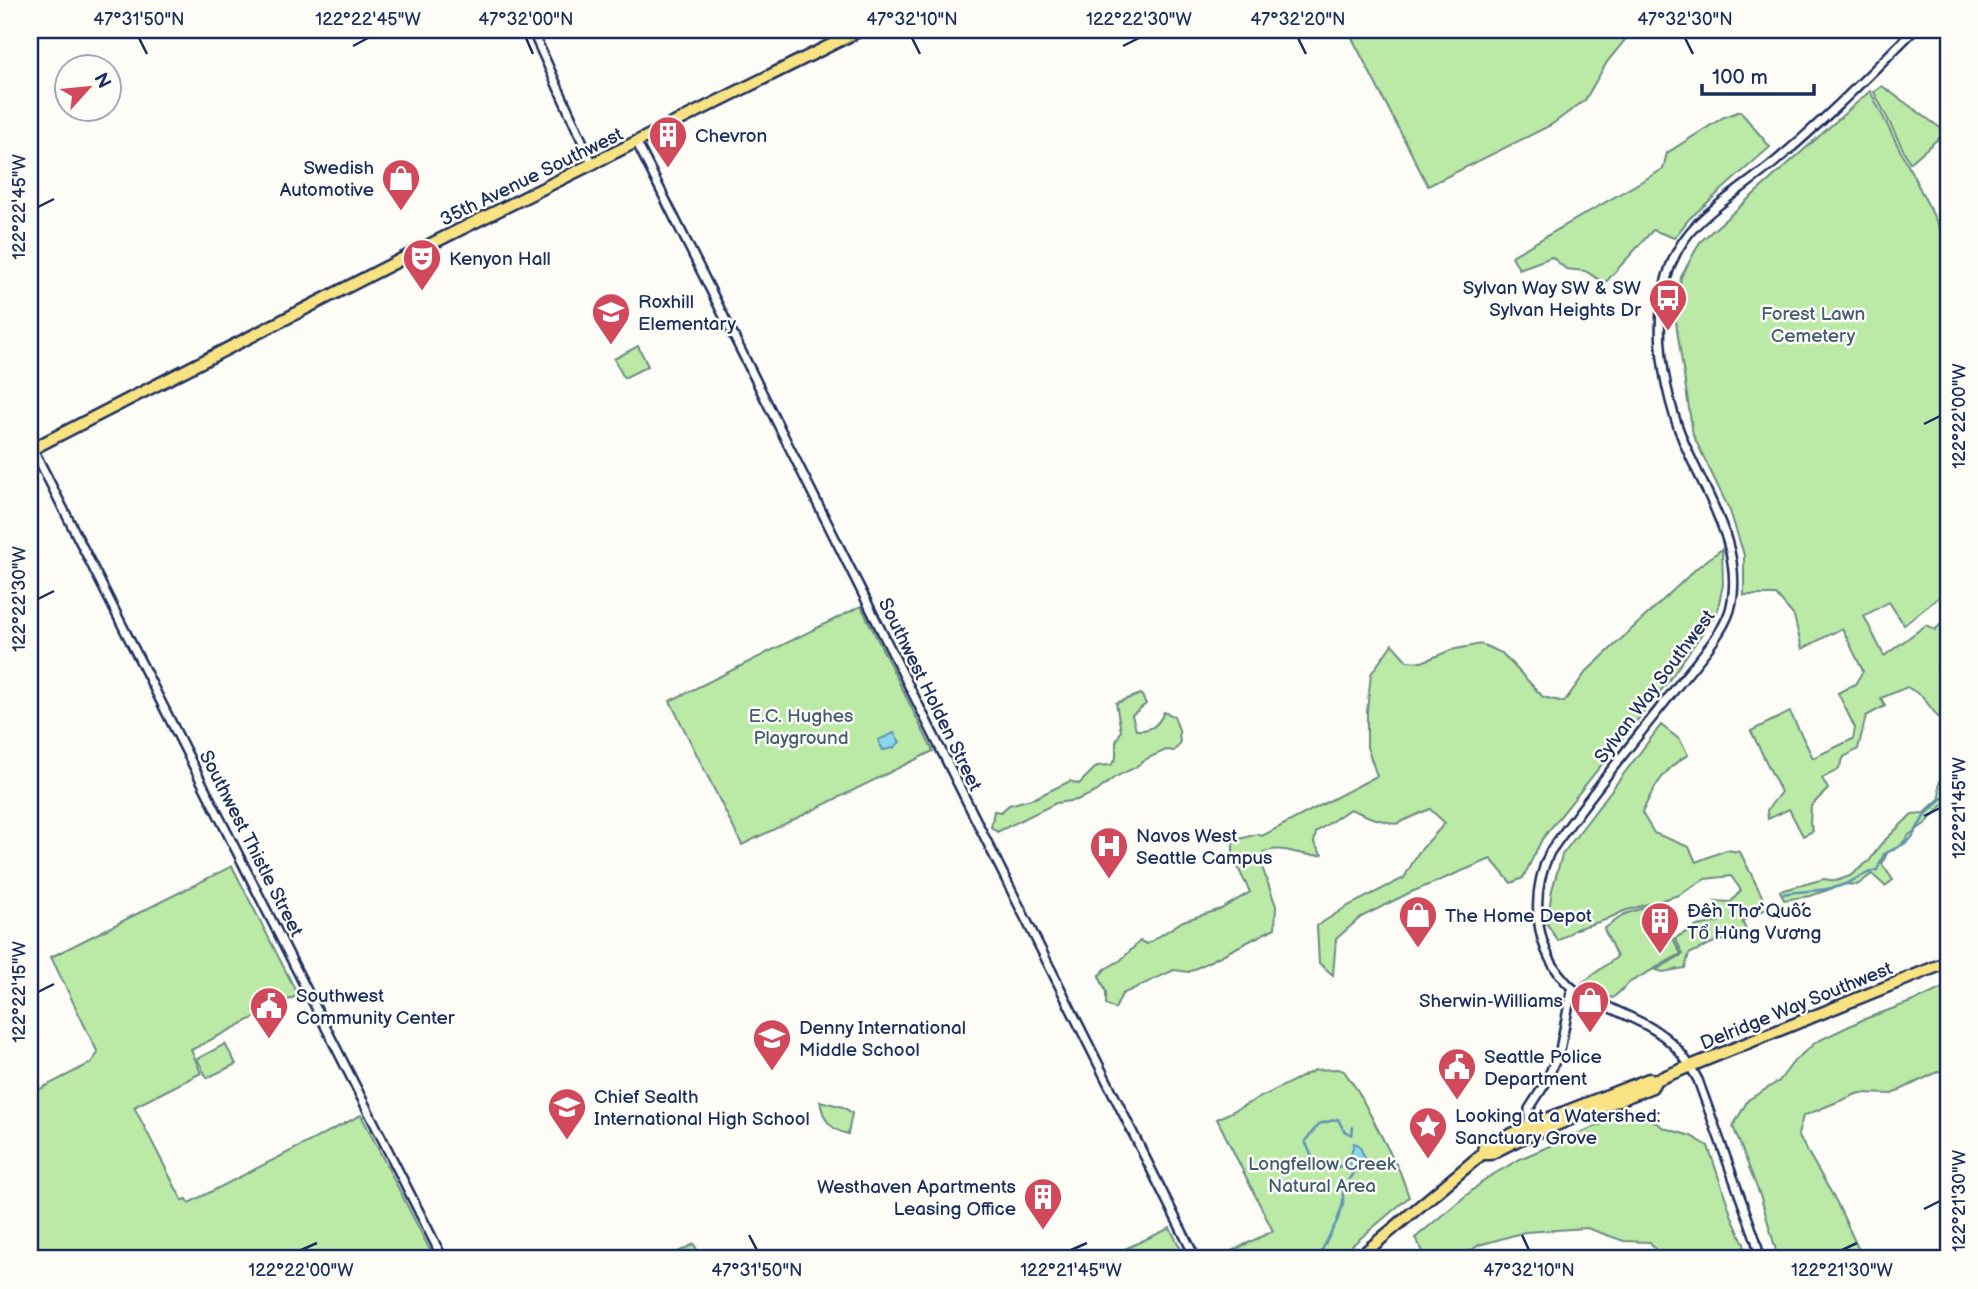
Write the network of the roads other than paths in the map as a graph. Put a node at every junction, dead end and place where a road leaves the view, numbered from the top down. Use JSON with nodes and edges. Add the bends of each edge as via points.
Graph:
{"nodes":[{"id":1,"x":532,"y":30,"type":"edge"},
{"id":2,"x":861,"y":30,"type":"edge"},
{"id":3,"x":1912,"y":30,"type":"edge"},
{"id":4,"x":637,"y":143,"type":"junction"},
{"id":5,"x":593,"y":165,"type":"junction"},
{"id":6,"x":31,"y":447,"type":"edge"},
{"id":7,"x":1948,"y":962,"type":"edge"},
{"id":8,"x":1572,"y":988,"type":"junction"},
{"id":9,"x":1691,"y":1066,"type":"junction"},
{"id":10,"x":1656,"y":1080,"type":"junction"},
{"id":11,"x":1529,"y":1126,"type":"junction"},
{"id":12,"x":1518,"y":1140,"type":"junction"},
{"id":13,"x":1482,"y":1154,"type":"junction"},
{"id":14,"x":1760,"y":1257,"type":"edge"},
{"id":15,"x":443,"y":1259,"type":"edge"},
{"id":16,"x":1196,"y":1259,"type":"edge"},
{"id":17,"x":1357,"y":1259,"type":"edge"}],
"edges":[{"from":1,"to":5,"type":"street"},
{"from":2,"to":4,"type":"main road","name":"35th Avenue Southwest"},
{"from":3,"to":8,"type":"street","name":"Sylvan Way Southwest","via":[[1843,101],[1693,229],[1673,261],[1661,322],[1664,377],[1673,416],[1727,537],[1732,598],[1714,637],[1558,840],[1544,865],[1538,920],[1550,955]]},
{"from":4,"to":5,"type":"main road","name":"35th Avenue Southwest"},
{"from":4,"to":16,"type":"street","name":"Southwest Holden Street"},
{"from":5,"to":6,"type":"main road","name":"35th Avenue Southwest"},
{"from":6,"to":15,"type":"street","name":"Southwest Thistle Street"},
{"from":7,"to":9,"type":"main road","name":"Delridge Way Southwest"},
{"from":8,"to":9,"type":"street","via":[[1658,1030]]},
{"from":8,"to":11,"type":"street","via":[[1560,1050],[1530,1109]]},
{"from":9,"to":10,"type":"main road","name":"Delridge Way Southwest"},
{"from":9,"to":14,"type":"street"},
{"from":10,"to":11,"type":"main road","name":"Delridge Way Southwest","via":[[1648,1079]]},
{"from":10,"to":12,"type":"main road","name":"Delridge Way Southwest","via":[[1652,1087]]},
{"from":11,"to":12,"type":"main road"},
{"from":11,"to":13,"type":"main road","name":"Delridge Way Southwest","via":[[1484,1147]]},
{"from":12,"to":13,"type":"main road","name":"Delridge Way Southwest"},
{"from":13,"to":17,"type":"main road","name":"Delridge Way Southwest"}]}
